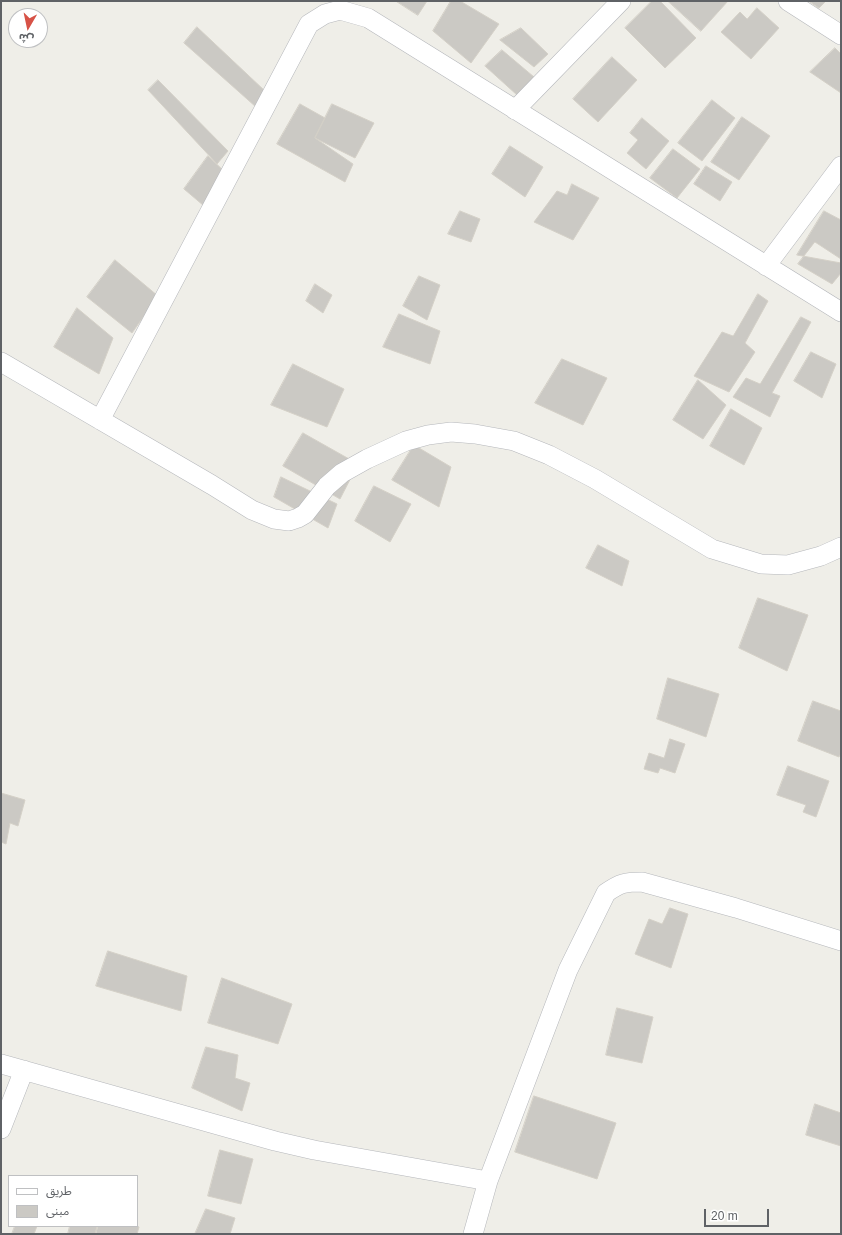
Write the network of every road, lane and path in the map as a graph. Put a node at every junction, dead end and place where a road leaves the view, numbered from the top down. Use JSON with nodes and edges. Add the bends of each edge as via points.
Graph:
{"nodes":[{"id":1,"x":620,"y":1,"type":"edge"},
{"id":2,"x":788,"y":1,"type":"edge"},
{"id":3,"x":841,"y":35,"type":"edge"},
{"id":4,"x":515,"y":110,"type":"junction"},
{"id":5,"x":841,"y":166,"type":"edge"},
{"id":6,"x":766,"y":266,"type":"junction"},
{"id":7,"x":841,"y":312,"type":"edge"},
{"id":8,"x":1,"y":362,"type":"edge"},
{"id":9,"x":100,"y":420,"type":"junction"},
{"id":10,"x":841,"y":547,"type":"edge"},
{"id":11,"x":841,"y":941,"type":"edge"},
{"id":12,"x":1,"y":1064,"type":"edge"},
{"id":13,"x":24,"y":1070,"type":"junction"},
{"id":14,"x":1,"y":1129,"type":"edge"},
{"id":15,"x":488,"y":1181,"type":"junction"},
{"id":16,"x":473,"y":1234,"type":"edge"}],
"edges":[{"from":1,"to":4,"type":"street"},
{"from":2,"to":3,"type":"street"},
{"from":4,"to":6,"type":"street"},
{"from":4,"to":9,"type":"street","via":[[368,18],[340,10],[325,14],[309,24]]},
{"from":5,"to":6,"type":"street"},
{"from":6,"to":7,"type":"street"},
{"from":8,"to":9,"type":"street"},
{"from":9,"to":10,"type":"street","via":[[252,510],[274,519],[289,521],[306,514],[327,486],[342,473],[367,459],[406,441],[451,432],[514,441],[549,455],[595,479],[712,549],[761,564],[788,565],[821,556]]},
{"from":11,"to":15,"type":"street","via":[[642,882],[626,882],[614,887],[606,893],[568,970]]},
{"from":12,"to":13,"type":"street"},
{"from":13,"to":14,"type":"street"},
{"from":13,"to":15,"type":"street","via":[[275,1141]]},
{"from":15,"to":16,"type":"street"}]}
